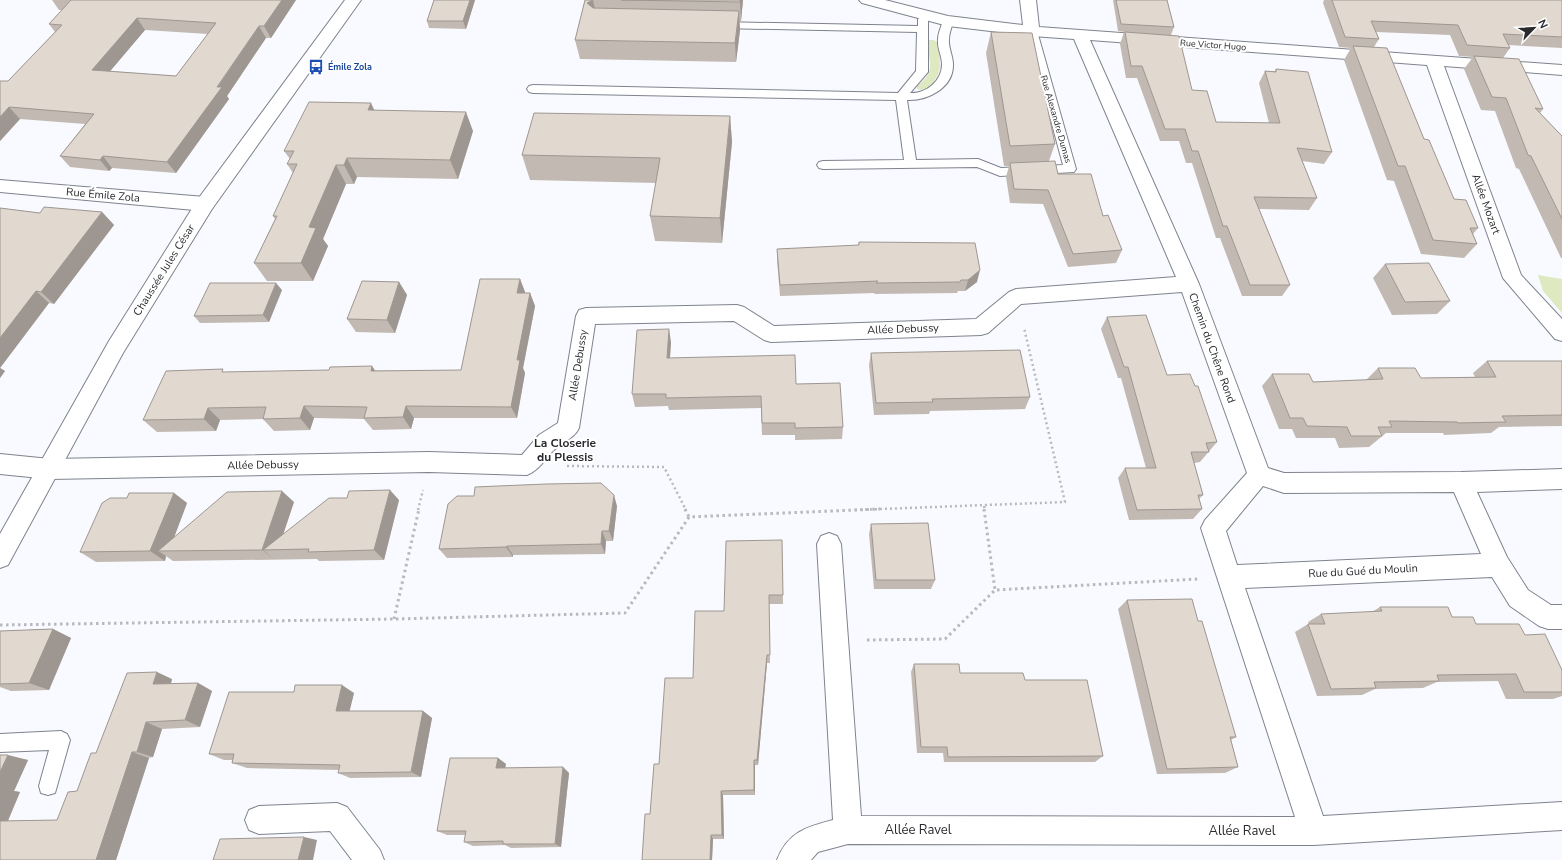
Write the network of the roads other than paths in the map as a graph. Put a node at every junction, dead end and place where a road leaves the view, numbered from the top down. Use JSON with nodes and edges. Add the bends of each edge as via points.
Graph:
{"nodes":[{"id":1,"x":353,"y":0,"type":"edge"},
{"id":2,"x":867,"y":0,"type":"edge"},
{"id":3,"x":1028,"y":0,"type":"edge"},
{"id":4,"x":948,"y":20,"type":"junction"},
{"id":5,"x":923,"y":22,"type":"junction"},
{"id":6,"x":708,"y":25,"type":"edge"},
{"id":7,"x":1032,"y":31,"type":"junction"},
{"id":8,"x":1080,"y":35,"type":"junction"},
{"id":9,"x":1434,"y":61,"type":"junction"},
{"id":10,"x":1562,"y":70,"type":"edge"},
{"id":11,"x":533,"y":89,"type":"dead end"},
{"id":12,"x":901,"y":97,"type":"junction"},
{"id":13,"x":910,"y":163,"type":"junction"},
{"id":14,"x":823,"y":164,"type":"dead end"},
{"id":15,"x":0,"y":186,"type":"edge"},
{"id":16,"x":205,"y":204,"type":"junction"},
{"id":17,"x":1189,"y":284,"type":"junction"},
{"id":18,"x":1562,"y":333,"type":"edge"},
{"id":19,"x":0,"y":464,"type":"edge"},
{"id":20,"x":50,"y":469,"type":"junction"},
{"id":21,"x":1259,"y":475,"type":"junction"},
{"id":22,"x":1562,"y":479,"type":"edge"},
{"id":23,"x":1461,"y":482,"type":"junction"},
{"id":24,"x":829,"y":544,"type":"dead end"},
{"id":25,"x":0,"y":557,"type":"edge"},
{"id":26,"x":1498,"y":565,"type":"junction"},
{"id":27,"x":1229,"y":577,"type":"junction"},
{"id":28,"x":1562,"y":617,"type":"edge"},
{"id":29,"x":0,"y":743,"type":"edge"},
{"id":30,"x":48,"y":786,"type":"dead end"},
{"id":31,"x":1562,"y":816,"type":"edge"},
{"id":32,"x":258,"y":820,"type":"dead end"},
{"id":33,"x":848,"y":830,"type":"junction"},
{"id":34,"x":1314,"y":831,"type":"junction"},
{"id":35,"x":370,"y":860,"type":"edge"},
{"id":36,"x":791,"y":860,"type":"edge"}],
"edges":[{"from":1,"to":16,"type":"street","name":"Chaussée Jules César"},
{"from":2,"to":5,"type":"street","name":"Rue Victor Hugo"},
{"from":3,"to":7,"type":"street","name":"Rue Alexandre Dumas"},
{"from":4,"to":5,"type":"street","name":"Rue Victor Hugo"},
{"from":4,"to":7,"type":"street","name":"Rue Victor Hugo"},
{"from":4,"to":12,"type":"lane","via":[[943,40],[948,66],[943,82],[932,91],[917,97]]},
{"from":5,"to":6,"type":"lane"},
{"from":5,"to":12,"type":"lane","via":[[922,72]]},
{"from":7,"to":8,"type":"street","name":"Rue Victor Hugo"},
{"from":7,"to":13,"type":"lane","name":"Rue Alexandre Dumas","via":[[1070,169],[1000,172],[978,163]]},
{"from":8,"to":9,"type":"street","name":"Rue Victor Hugo"},
{"from":8,"to":17,"type":"street","name":"Chemin du Chêne Rond"},
{"from":9,"to":10,"type":"street","name":"Rue Victor Hugo"},
{"from":9,"to":18,"type":"street","name":"Allée Mozart","via":[[1513,278]]},
{"from":11,"to":12,"type":"lane"},
{"from":12,"to":13,"type":"lane"},
{"from":13,"to":14,"type":"lane"},
{"from":15,"to":16,"type":"street","name":"Rue Émile Zola"},
{"from":16,"to":20,"type":"street","name":"Chaussée Jules César","via":[[116,347]]},
{"from":17,"to":20,"type":"street","name":"Allée Debussy","via":[[1016,297],[981,327],[771,334],[737,313],[586,316],[568,428],[547,442],[527,465],[429,462]]},
{"from":17,"to":21,"type":"street","name":"Chemin du Chêne Rond"},
{"from":19,"to":20,"type":"street","name":"Allée Debussy"},
{"from":20,"to":25,"type":"street","name":"Chaussée Jules César"},
{"from":21,"to":23,"type":"street","via":[[1284,484]]},
{"from":21,"to":27,"type":"street","via":[[1213,528]]},
{"from":22,"to":23,"type":"street"},
{"from":23,"to":26,"type":"street"},
{"from":24,"to":33,"type":"street"},
{"from":26,"to":27,"type":"street","name":"Rue du Gué du Moulin"},
{"from":26,"to":28,"type":"street","via":[[1519,598],[1548,617]]},
{"from":27,"to":34,"type":"street"},
{"from":29,"to":30,"type":"lane","via":[[61,740]]},
{"from":31,"to":34,"type":"street","name":"Allée Ravel"},
{"from":32,"to":35,"type":"street","via":[[337,817]]},
{"from":33,"to":34,"type":"street","name":"Allée Ravel"},
{"from":33,"to":36,"type":"street","name":"Allée Ravel","via":[[810,840]]}]}
